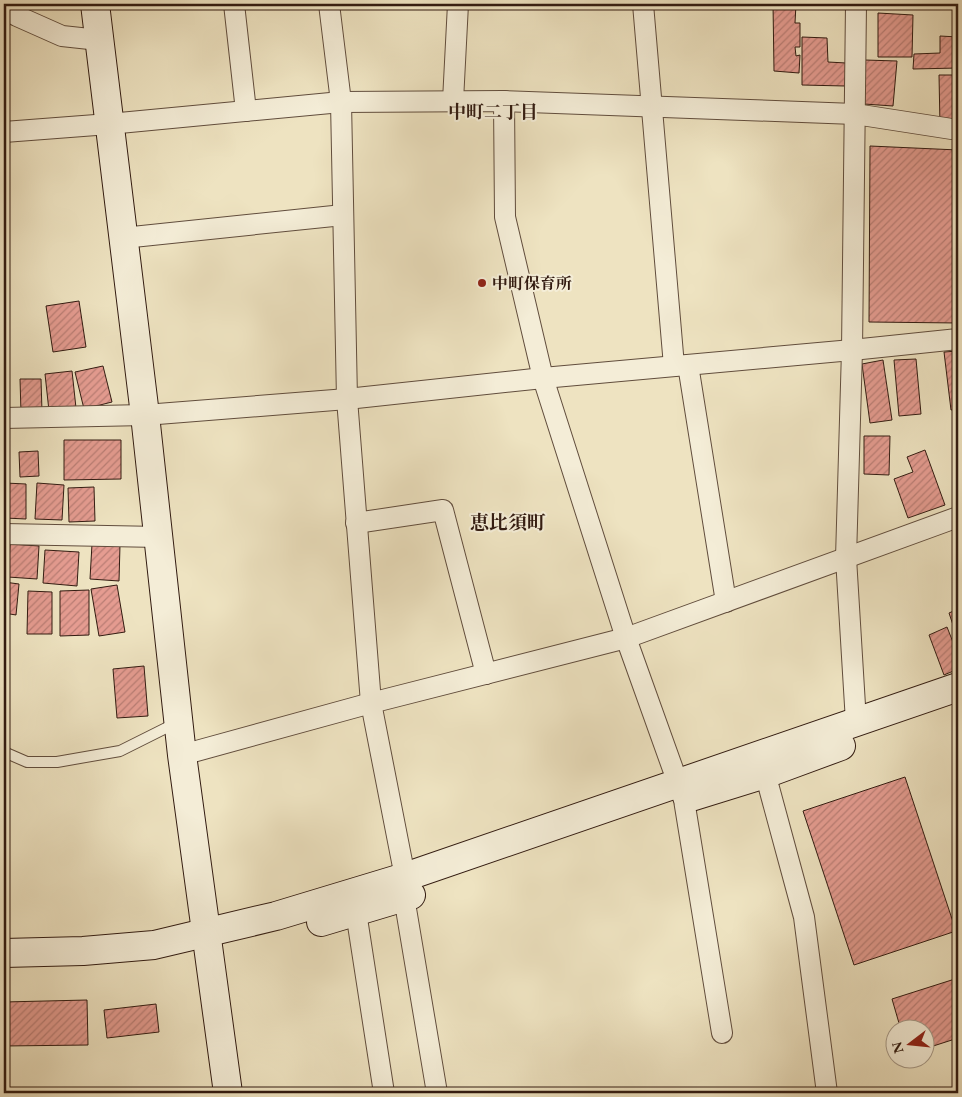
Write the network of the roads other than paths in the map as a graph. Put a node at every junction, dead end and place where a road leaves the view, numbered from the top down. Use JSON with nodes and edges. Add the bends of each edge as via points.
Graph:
{"nodes":[{"id":1,"x":95,"y":4,"type":"edge"},
{"id":2,"x":234,"y":4,"type":"edge"},
{"id":3,"x":329,"y":4,"type":"edge"},
{"id":4,"x":458,"y":4,"type":"edge"},
{"id":5,"x":642,"y":4,"type":"edge"},
{"id":6,"x":856,"y":4,"type":"edge"},
{"id":7,"x":4,"y":9,"type":"edge"},
{"id":8,"x":99,"y":40,"type":"junction"},
{"id":9,"x":504,"y":100,"type":"junction"},
{"id":10,"x":453,"y":101,"type":"junction"},
{"id":11,"x":341,"y":102,"type":"junction"},
{"id":12,"x":651,"y":106,"type":"junction"},
{"id":13,"x":246,"y":111,"type":"junction"},
{"id":14,"x":855,"y":114,"type":"junction"},
{"id":15,"x":108,"y":124,"type":"junction"},
{"id":16,"x":958,"y":130,"type":"edge"},
{"id":17,"x":4,"y":132,"type":"edge"},
{"id":18,"x":343,"y":215,"type":"junction"},
{"id":19,"x":123,"y":238,"type":"junction"},
{"id":20,"x":958,"y":339,"type":"edge"},
{"id":21,"x":852,"y":350,"type":"junction"},
{"id":22,"x":681,"y":366,"type":"junction"},
{"id":23,"x":543,"y":378,"type":"junction"},
{"id":24,"x":346,"y":398,"type":"junction"},
{"id":25,"x":145,"y":415,"type":"junction"},
{"id":26,"x":4,"y":418,"type":"edge"},
{"id":27,"x":958,"y":517,"type":"edge"},
{"id":28,"x":356,"y":523,"type":"junction"},
{"id":29,"x":4,"y":534,"type":"edge"},
{"id":30,"x":159,"y":537,"type":"junction"},
{"id":31,"x":846,"y":558,"type":"junction"},
{"id":32,"x":726,"y":602,"type":"junction"},
{"id":33,"x":626,"y":638,"type":"junction"},
{"id":34,"x":486,"y":674,"type":"junction"},
{"id":35,"x":958,"y":686,"type":"edge"},
{"id":36,"x":371,"y":703,"type":"junction"},
{"id":37,"x":958,"y":706,"type":"edge"},
{"id":38,"x":179,"y":722,"type":"junction"},
{"id":39,"x":856,"y":722,"type":"junction"},
{"id":40,"x":4,"y":752,"type":"edge"},
{"id":41,"x":182,"y":755,"type":"junction"},
{"id":42,"x":763,"y":764,"type":"junction"},
{"id":43,"x":681,"y":791,"type":"junction"},
{"id":44,"x":404,"y":887,"type":"junction"},
{"id":45,"x":354,"y":902,"type":"junction"},
{"id":46,"x":208,"y":941,"type":"junction"},
{"id":47,"x":4,"y":953,"type":"edge"},
{"id":48,"x":4,"y":971,"type":"edge"},
{"id":49,"x":722,"y":1033,"type":"dead end"},
{"id":50,"x":228,"y":1093,"type":"edge"},
{"id":51,"x":384,"y":1093,"type":"edge"},
{"id":52,"x":437,"y":1093,"type":"edge"},
{"id":53,"x":827,"y":1093,"type":"edge"}],
"edges":[{"from":1,"to":8,"type":"street"},
{"from":2,"to":13,"type":"street"},
{"from":3,"to":11,"type":"street"},
{"from":4,"to":10,"type":"street"},
{"from":5,"to":12,"type":"street"},
{"from":6,"to":14,"type":"street"},
{"from":7,"to":8,"type":"street","via":[[62,36]]},
{"from":8,"to":15,"type":"street"},
{"from":9,"to":10,"type":"street"},
{"from":9,"to":12,"type":"street"},
{"from":9,"to":23,"type":"street","via":[[505,217]]},
{"from":10,"to":11,"type":"street"},
{"from":11,"to":13,"type":"street"},
{"from":11,"to":18,"type":"street"},
{"from":12,"to":14,"type":"street"},
{"from":12,"to":22,"type":"street"},
{"from":13,"to":15,"type":"street"},
{"from":14,"to":16,"type":"street"},
{"from":14,"to":21,"type":"street"},
{"from":15,"to":17,"type":"street"},
{"from":15,"to":19,"type":"street"},
{"from":18,"to":19,"type":"street"},
{"from":18,"to":24,"type":"street"},
{"from":19,"to":25,"type":"street"},
{"from":20,"to":21,"type":"street"},
{"from":21,"to":22,"type":"street"},
{"from":21,"to":31,"type":"street"},
{"from":22,"to":23,"type":"street"},
{"from":22,"to":32,"type":"street"},
{"from":23,"to":24,"type":"street"},
{"from":23,"to":33,"type":"street"},
{"from":24,"to":25,"type":"street"},
{"from":24,"to":28,"type":"street"},
{"from":25,"to":26,"type":"street"},
{"from":25,"to":30,"type":"street"},
{"from":27,"to":31,"type":"street"},
{"from":28,"to":34,"type":"street","via":[[443,510]]},
{"from":28,"to":36,"type":"street"},
{"from":29,"to":30,"type":"street"},
{"from":30,"to":38,"type":"street"},
{"from":31,"to":32,"type":"street"},
{"from":31,"to":39,"type":"street"},
{"from":32,"to":33,"type":"street"},
{"from":33,"to":34,"type":"street"},
{"from":33,"to":43,"type":"street"},
{"from":34,"to":36,"type":"street"},
{"from":35,"to":39,"type":"street"},
{"from":36,"to":41,"type":"street"},
{"from":36,"to":44,"type":"street"},
{"from":37,"to":42,"type":"street"},
{"from":38,"to":40,"type":"lane","via":[[111,753],[57,762],[27,762]]},
{"from":38,"to":41,"type":"street"},
{"from":39,"to":42,"type":"street"},
{"from":41,"to":46,"type":"street"},
{"from":42,"to":43,"type":"street"},
{"from":42,"to":53,"type":"street","via":[[804,916]]},
{"from":43,"to":44,"type":"street"},
{"from":43,"to":49,"type":"street"},
{"from":44,"to":45,"type":"street"},
{"from":44,"to":52,"type":"street"},
{"from":45,"to":46,"type":"street","via":[[281,934]]},
{"from":45,"to":51,"type":"street"},
{"from":46,"to":47,"type":"street","via":[[83,951]]},
{"from":46,"to":48,"type":"street","via":[[157,963]]},
{"from":46,"to":50,"type":"street"}]}
